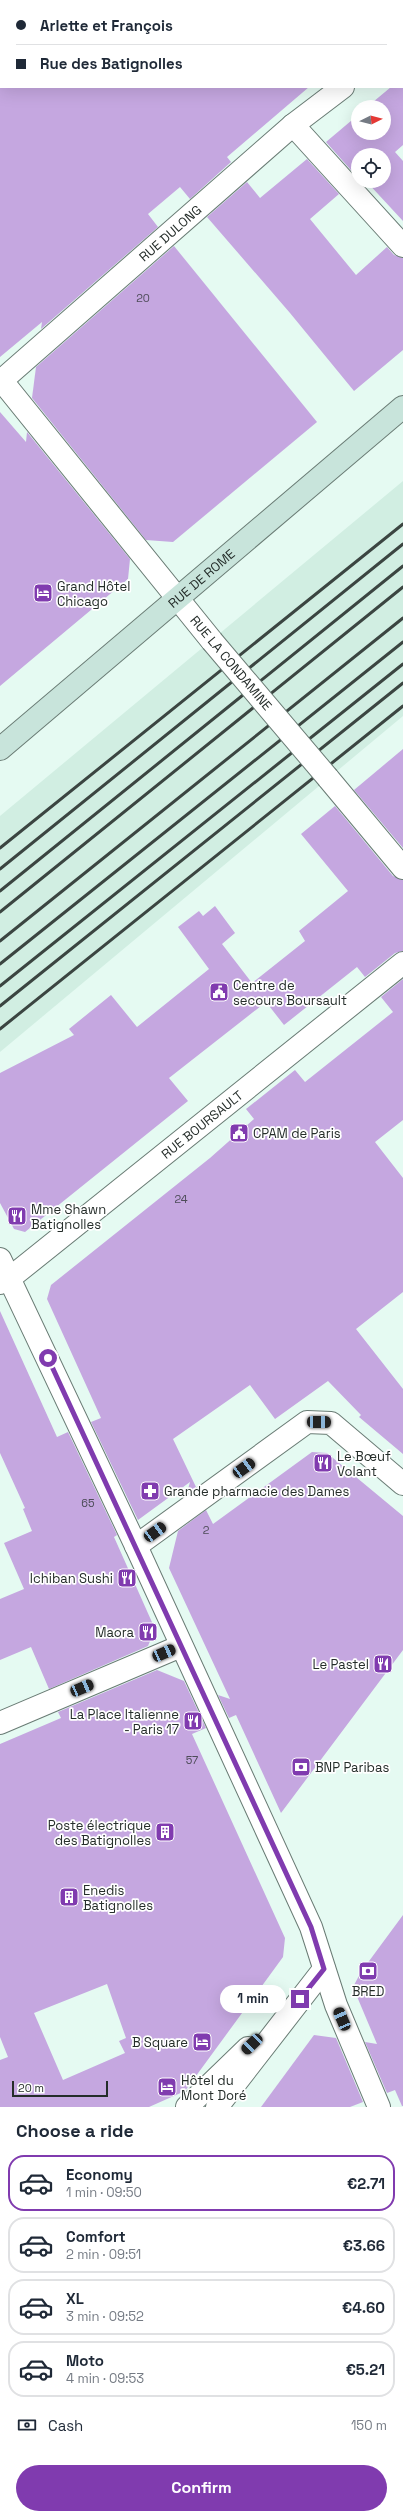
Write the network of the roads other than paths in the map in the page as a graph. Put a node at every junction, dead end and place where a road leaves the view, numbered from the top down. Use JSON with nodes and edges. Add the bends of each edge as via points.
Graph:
{"nodes":[{"id":1,"x":342,"y":88,"type":"edge"},
{"id":2,"x":293,"y":125,"type":"junction"},
{"id":3,"x":403,"y":246,"type":"edge"},
{"id":4,"x":1,"y":381,"type":"edge"},
{"id":5,"x":403,"y":407,"type":"edge"},
{"id":6,"x":176,"y":598,"type":"junction"},
{"id":7,"x":0,"y":749,"type":"edge"},
{"id":8,"x":403,"y":868,"type":"edge"},
{"id":9,"x":403,"y":964,"type":"edge"},
{"id":10,"x":0,"y":1259,"type":"edge"},
{"id":11,"x":5,"y":1280,"type":"edge"},
{"id":12,"x":403,"y":1484,"type":"edge"},
{"id":13,"x":136,"y":1546,"type":"junction"},
{"id":14,"x":181,"y":1646,"type":"junction"},
{"id":15,"x":0,"y":1723,"type":"edge"},
{"id":16,"x":324,"y":1969,"type":"junction"},
{"id":17,"x":300,"y":1999,"type":"junction"},
{"id":18,"x":187,"y":2107,"type":"edge"},
{"id":19,"x":217,"y":2107,"type":"edge"},
{"id":20,"x":379,"y":2107,"type":"edge"}],
"edges":[{"from":1,"to":2,"type":"street","name":"RUE DULONG"},
{"from":2,"to":3,"type":"street"},
{"from":2,"to":4,"type":"street","name":"RUE DULONG"},
{"from":4,"to":6,"type":"street","name":"RUE LA CONDAMINE"},
{"from":5,"to":6,"type":"main road","name":"RUE DE ROME"},
{"from":6,"to":7,"type":"main road","name":"RUE DE ROME"},
{"from":6,"to":8,"type":"street","name":"RUE LA CONDAMINE","bridge":true},
{"from":9,"to":11,"type":"street","name":"RUE BOURSAULT"},
{"from":10,"to":11,"type":"street"},
{"from":11,"to":13,"type":"street"},
{"from":12,"to":13,"type":"street","via":[[332,1423],[307,1422]]},
{"from":13,"to":14,"type":"street"},
{"from":14,"to":15,"type":"street"},
{"from":14,"to":16,"type":"street","via":[[311,1927]]},
{"from":16,"to":17,"type":"street"},
{"from":16,"to":20,"type":"street"},
{"from":17,"to":18,"type":"street"},
{"from":17,"to":19,"type":"street"}]}
